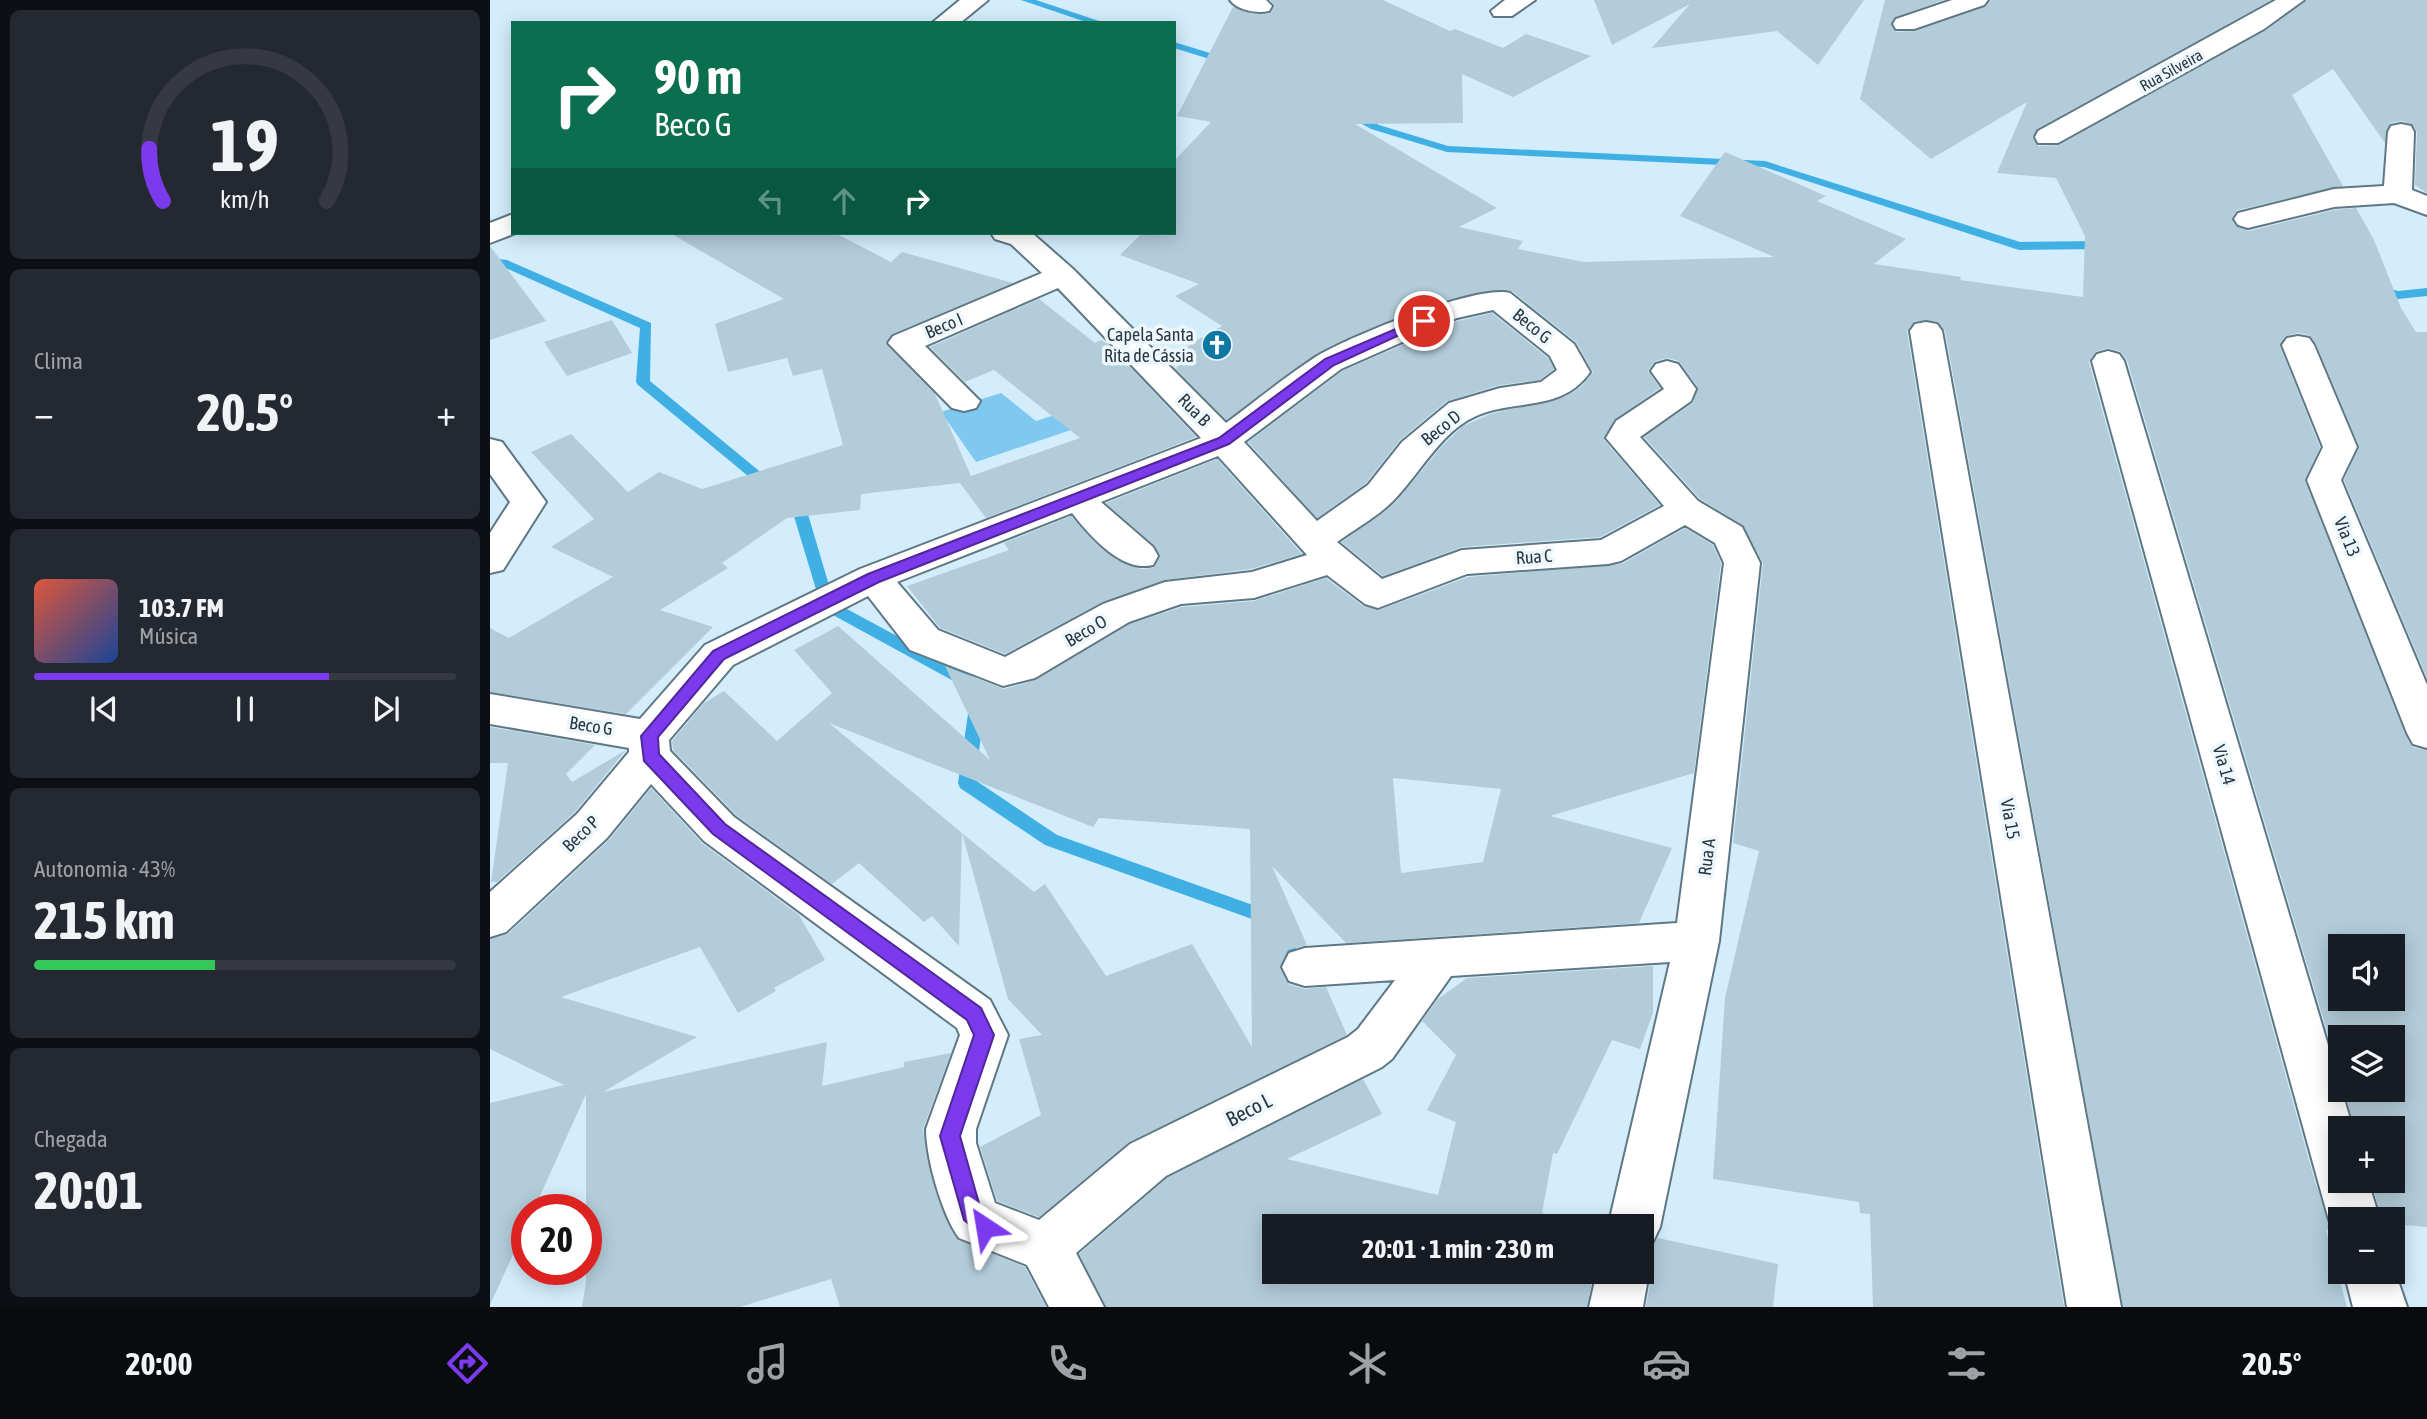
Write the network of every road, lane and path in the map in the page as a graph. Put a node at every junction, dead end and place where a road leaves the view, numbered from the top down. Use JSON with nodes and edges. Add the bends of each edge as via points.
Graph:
{"nodes":[{"id":1,"x":976,"y":0,"type":"edge"},
{"id":2,"x":1976,"y":0,"type":"edge"},
{"id":3,"x":2292,"y":0,"type":"edge"},
{"id":4,"x":947,"y":21,"type":"edge"},
{"id":5,"x":1905,"y":24,"type":"dead end"},
{"id":6,"x":2401,"y":132,"type":"dead end"},
{"id":7,"x":2048,"y":137,"type":"dead end"},
{"id":8,"x":2398,"y":194,"type":"junction"},
{"id":9,"x":2427,"y":206,"type":"edge"},
{"id":10,"x":2248,"y":219,"type":"dead end"},
{"id":11,"x":511,"y":224,"type":"edge"},
{"id":12,"x":490,"y":234,"type":"edge"},
{"id":13,"x":1018,"y":235,"type":"edge"},
{"id":14,"x":1062,"y":275,"type":"junction"},
{"id":15,"x":1926,"y":331,"type":"dead end"},
{"id":16,"x":2298,"y":345,"type":"dead end"},
{"id":17,"x":1563,"y":351,"type":"joint"},
{"id":18,"x":2108,"y":361,"type":"dead end"},
{"id":19,"x":1667,"y":371,"type":"dead end"},
{"id":20,"x":964,"y":401,"type":"dead end"},
{"id":21,"x":1224,"y":441,"type":"junction"},
{"id":22,"x":490,"y":450,"type":"edge"},
{"id":23,"x":1078,"y":496,"type":"junction"},
{"id":24,"x":1686,"y":509,"type":"junction"},
{"id":25,"x":1323,"y":551,"type":"junction"},
{"id":26,"x":1140,"y":556,"type":"dead end"},
{"id":27,"x":490,"y":561,"type":"edge"},
{"id":28,"x":873,"y":578,"type":"junction"},
{"id":29,"x":1378,"y":595,"type":"joint"},
{"id":30,"x":490,"y":709,"type":"edge"},
{"id":31,"x":2427,"y":733,"type":"edge"},
{"id":32,"x":650,"y":746,"type":"junction"},
{"id":33,"x":490,"y":919,"type":"edge"},
{"id":34,"x":1697,"y":942,"type":"junction"},
{"id":35,"x":1437,"y":960,"type":"junction"},
{"id":36,"x":1305,"y":967,"type":"dead end"},
{"id":37,"x":2328,"y":1126,"type":"edge"},
{"id":38,"x":1637,"y":1214,"type":"edge"},
{"id":39,"x":1045,"y":1247,"type":"junction"},
{"id":40,"x":1621,"y":1284,"type":"edge"},
{"id":41,"x":2373,"y":1284,"type":"edge"},
{"id":42,"x":1077,"y":1307,"type":"edge"},
{"id":43,"x":1616,"y":1307,"type":"edge"},
{"id":44,"x":2094,"y":1307,"type":"edge"},
{"id":45,"x":2380,"y":1307,"type":"edge"}],
"edges":[{"from":1,"to":4,"type":"street"},
{"from":2,"to":5,"type":"street"},
{"from":3,"to":7,"type":"street","name":"Rua Silveira"},
{"from":6,"to":8,"type":"street"},
{"from":8,"to":9,"type":"street"},
{"from":8,"to":10,"type":"street","via":[[2334,198]]},
{"from":11,"to":12,"type":"street"},
{"from":13,"to":14,"type":"street","name":"Rua B"},
{"from":14,"to":20,"type":"street","name":"Beco I","via":[[904,344]]},
{"from":14,"to":21,"type":"street","name":"Rua B"},
{"from":15,"to":44,"type":"street","name":"Via 15"},
{"from":16,"to":31,"type":"street","name":"Via 13","via":[[2340,447],[2324,480]]},
{"from":17,"to":21,"type":"street","name":"Beco G","via":[[1499,299],[1447,311],[1330,362]]},
{"from":17,"to":25,"type":"street","name":"Beco D","via":[[1574,372],[1550,391],[1500,398],[1461,410],[1414,450],[1380,493]]},
{"from":18,"to":37,"type":"street","name":"Via 14"},
{"from":19,"to":24,"type":"street","name":"Rua A","via":[[1679,394],[1628,428],[1623,438]]},
{"from":21,"to":23,"type":"street","name":"Beco G"},
{"from":21,"to":25,"type":"street","name":"Rua B"},
{"from":22,"to":27,"type":"street","via":[[528,502]]},
{"from":23,"to":26,"type":"street","via":[[1096,519]]},
{"from":23,"to":28,"type":"street","name":"Beco G"},
{"from":24,"to":29,"type":"street","name":"Rua C","via":[[1608,552],[1462,562]]},
{"from":24,"to":34,"type":"street","name":"Rua A","via":[[1730,536],[1742,563]]},
{"from":25,"to":28,"type":"street","name":"Beco O","via":[[1254,585],[1178,591],[1116,613],[1021,668],[1003,672],[923,640]]},
{"from":25,"to":29,"type":"street","name":"Rua B"},
{"from":28,"to":32,"type":"street","name":"Beco G","via":[[719,655]]},
{"from":30,"to":32,"type":"street","name":"Beco G"},
{"from":32,"to":33,"type":"street","name":"Beco P","via":[[592,826]]},
{"from":32,"to":39,"type":"street","via":[[719,829],[974,1014],[984,1035],[950,1136],[971,1213],[985,1227]]},
{"from":34,"to":35,"type":"street"},
{"from":34,"to":38,"type":"street","name":"Rua A"},
{"from":35,"to":36,"type":"street"},
{"from":35,"to":39,"type":"street","name":"Beco L","via":[[1365,1052],[1148,1160]]},
{"from":39,"to":42,"type":"street"},
{"from":40,"to":43,"type":"street"},
{"from":41,"to":45,"type":"street"}]}
